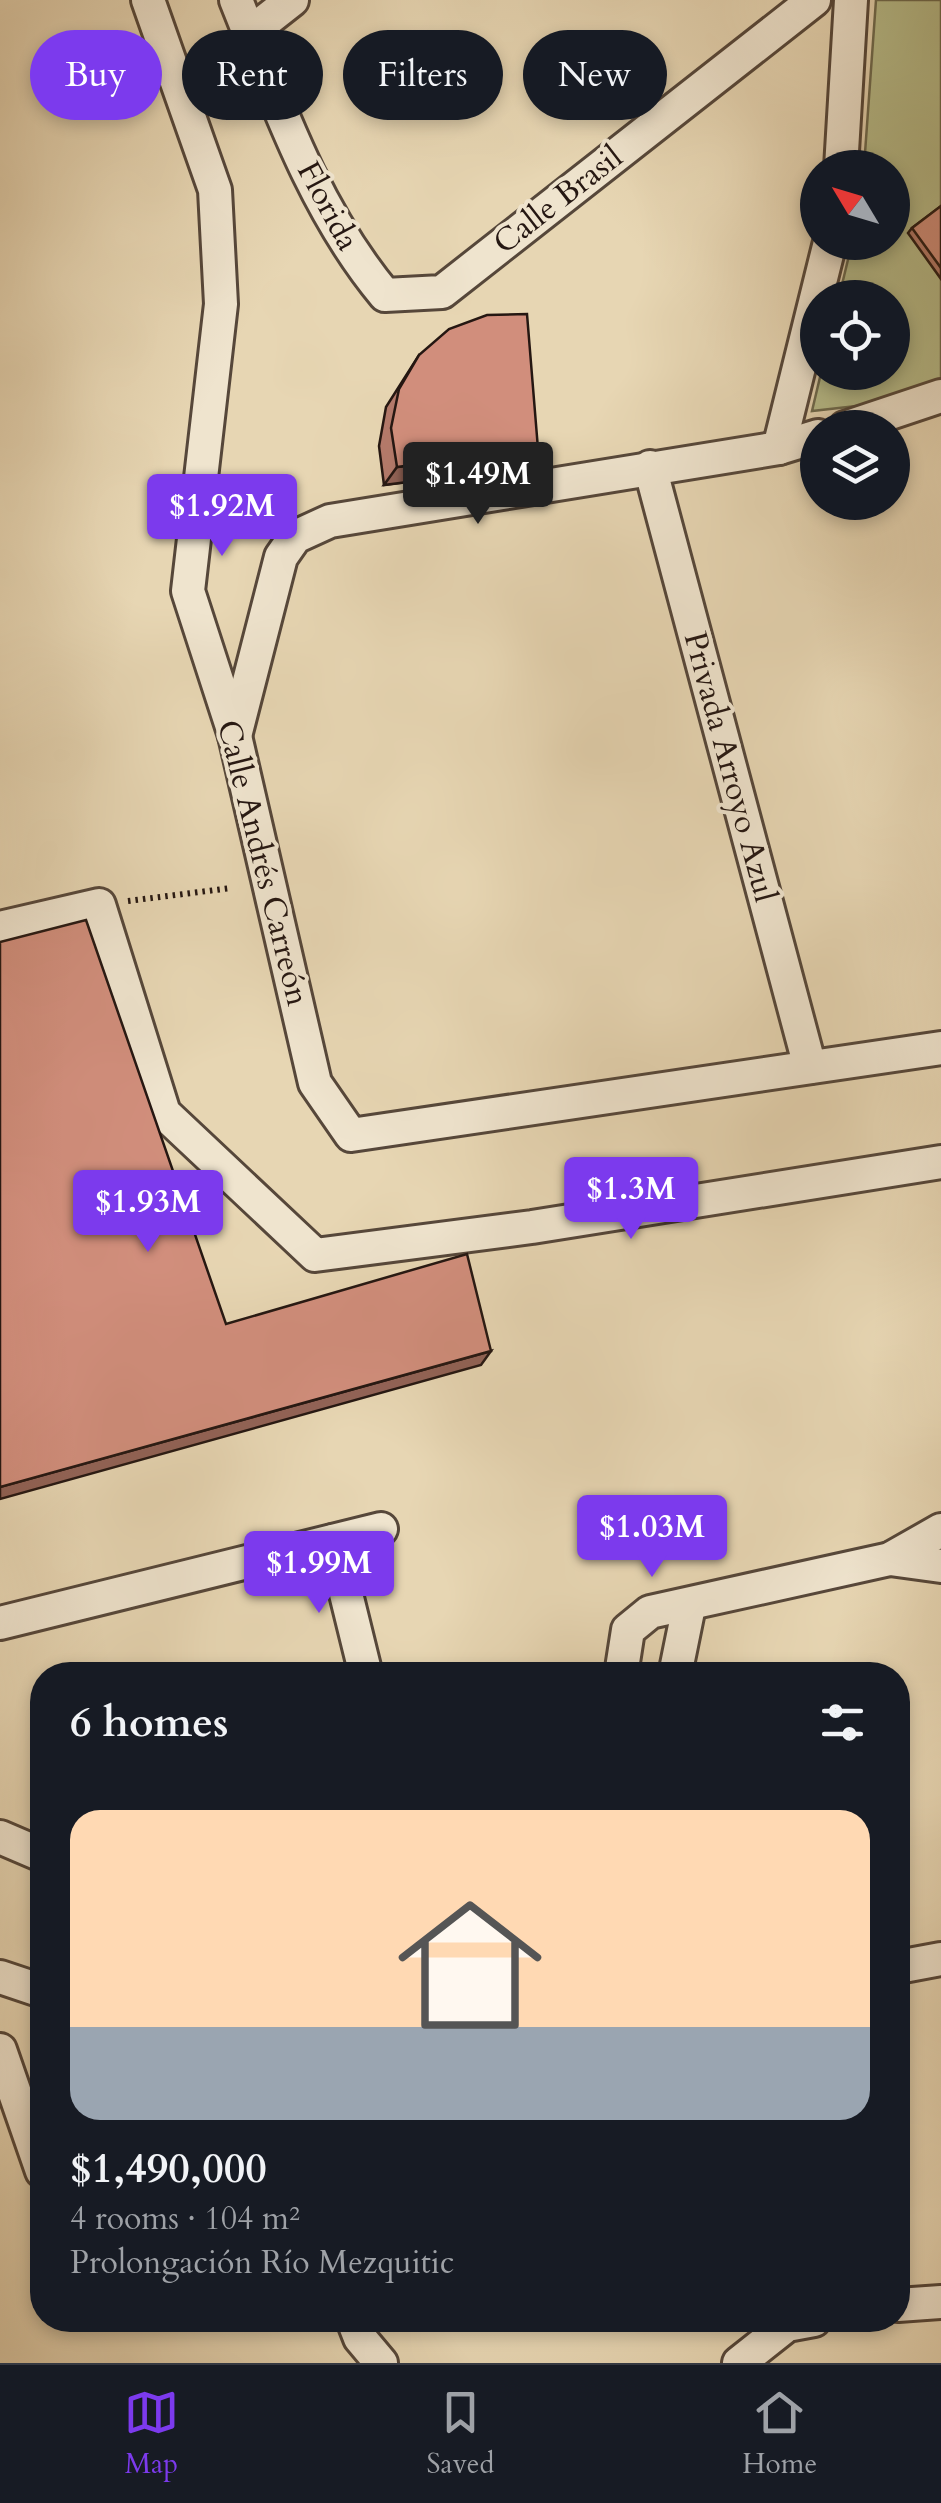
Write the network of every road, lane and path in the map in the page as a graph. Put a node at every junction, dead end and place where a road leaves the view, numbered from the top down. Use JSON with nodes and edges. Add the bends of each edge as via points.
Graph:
{"nodes":[{"id":1,"x":148,"y":0,"type":"edge"},
{"id":2,"x":236,"y":0,"type":"edge"},
{"id":3,"x":292,"y":0,"type":"edge"},
{"id":4,"x":814,"y":0,"type":"edge"},
{"id":5,"x":850,"y":0,"type":"edge"},
{"id":6,"x":249,"y":30,"type":"edge"},
{"id":7,"x":254,"y":30,"type":"edge"},
{"id":8,"x":286,"y":120,"type":"edge"},
{"id":9,"x":842,"y":150,"type":"edge"},
{"id":10,"x":826,"y":260,"type":"edge"},
{"id":11,"x":385,"y":295,"type":"joint"},
{"id":12,"x":941,"y":396,"type":"edge"},
{"id":13,"x":899,"y":410,"type":"edge"},
{"id":14,"x":800,"y":442,"type":"edge"},
{"id":15,"x":779,"y":448,"type":"junction"},
{"id":16,"x":650,"y":466,"type":"junction"},
{"id":17,"x":235,"y":736,"type":"junction"},
{"id":18,"x":231,"y":888,"type":"dead end"},
{"id":19,"x":99,"y":905,"type":"junction"},
{"id":20,"x":0,"y":928,"type":"edge"},
{"id":21,"x":941,"y":1048,"type":"edge"},
{"id":22,"x":810,"y":1067,"type":"junction"},
{"id":23,"x":941,"y":1162,"type":"edge"},
{"id":24,"x":382,"y":1529,"type":"dead end"},
{"id":25,"x":941,"y":1530,"type":"edge"},
{"id":26,"x":333,"y":1541,"type":"junction"},
{"id":27,"x":890,"y":1558,"type":"junction"},
{"id":28,"x":941,"y":1566,"type":"edge"},
{"id":29,"x":689,"y":1606,"type":"junction"},
{"id":30,"x":0,"y":1623,"type":"edge"},
{"id":31,"x":363,"y":1662,"type":"edge"},
{"id":32,"x":623,"y":1662,"type":"edge"},
{"id":33,"x":678,"y":1662,"type":"edge"},
{"id":34,"x":30,"y":1827,"type":"edge"},
{"id":35,"x":0,"y":1836,"type":"edge"},
{"id":36,"x":30,"y":1850,"type":"edge"},
{"id":37,"x":941,"y":1959,"type":"edge"},
{"id":38,"x":910,"y":1965,"type":"edge"},
{"id":39,"x":0,"y":1976,"type":"edge"},
{"id":40,"x":30,"y":1987,"type":"edge"},
{"id":41,"x":0,"y":2050,"type":"edge"},
{"id":42,"x":30,"y":2136,"type":"edge"},
{"id":43,"x":941,"y":2302,"type":"edge"},
{"id":44,"x":910,"y":2304,"type":"edge"},
{"id":45,"x":358,"y":2332,"type":"edge"},
{"id":46,"x":778,"y":2332,"type":"edge"},
{"id":47,"x":381,"y":2363,"type":"edge"},
{"id":48,"x":739,"y":2363,"type":"edge"}],
"edges":[{"from":1,"to":17,"type":"street","name":"Calle Andrés Carreón","via":[[215,190],[221,304],[188,591]]},
{"from":2,"to":6,"type":"street","name":"Florida"},
{"from":3,"to":7,"type":"street"},
{"from":4,"to":11,"type":"street","name":"Calle Brasil","via":[[442,292]]},
{"from":5,"to":9,"type":"street"},
{"from":8,"to":11,"type":"street","name":"Florida","via":[[306,170],[360,265]]},
{"from":10,"to":15,"type":"street"},
{"from":12,"to":13,"type":"street"},
{"from":14,"to":15,"type":"street"},
{"from":15,"to":16,"type":"street"},
{"from":16,"to":17,"type":"street","via":[[330,521],[296,537],[281,557]]},
{"from":16,"to":22,"type":"street","name":"Privada Arroyo Azul"},
{"from":17,"to":22,"type":"street","name":"Calle Andrés Carreón","via":[[315,1083],[350,1135]]},
{"from":18,"to":19,"type":"path"},
{"from":19,"to":20,"type":"street"},
{"from":19,"to":23,"type":"street","via":[[164,1113],[315,1255]]},
{"from":21,"to":22,"type":"street","name":"Calle Andrés Carreón"},
{"from":24,"to":26,"type":"street"},
{"from":25,"to":27,"type":"street"},
{"from":26,"to":30,"type":"street"},
{"from":26,"to":31,"type":"street"},
{"from":27,"to":28,"type":"street"},
{"from":27,"to":29,"type":"street"},
{"from":29,"to":32,"type":"street","via":[[638,1619],[628,1630]]},
{"from":29,"to":33,"type":"street"},
{"from":34,"to":35,"type":"street"},
{"from":35,"to":36,"type":"street"},
{"from":37,"to":38,"type":"street"},
{"from":39,"to":40,"type":"street"},
{"from":41,"to":42,"type":"street"},
{"from":43,"to":44,"type":"street"},
{"from":45,"to":47,"type":"street"},
{"from":46,"to":48,"type":"street"}]}
